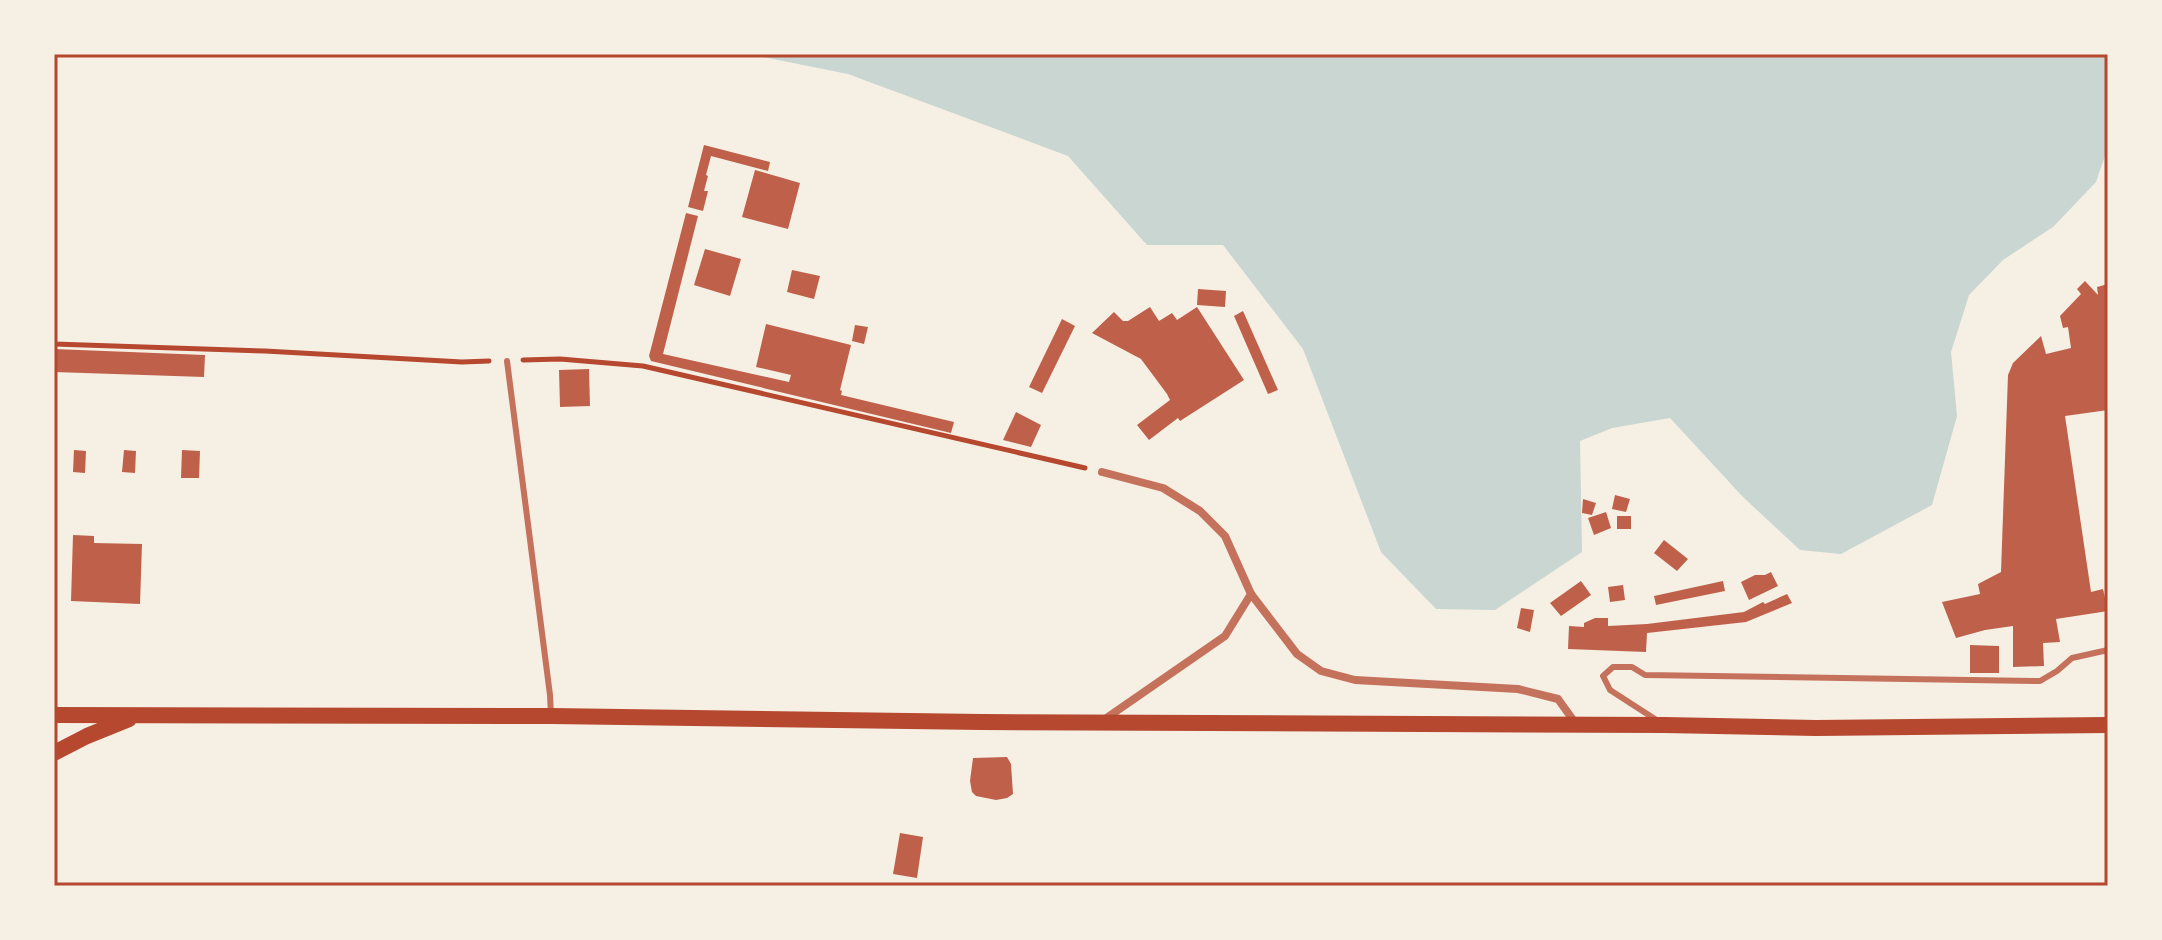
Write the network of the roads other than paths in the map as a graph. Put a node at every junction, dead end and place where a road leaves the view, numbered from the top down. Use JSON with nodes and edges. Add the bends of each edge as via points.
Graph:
{"nodes":[{"id":1,"x":507,"y":361,"type":"road end"},
{"id":2,"x":1102,"y":472,"type":"road end"},
{"id":3,"x":1251,"y":594,"type":"junction"},
{"id":4,"x":2108,"y":650,"type":"edge"},
{"id":5,"x":54,"y":715,"type":"edge"},
{"id":6,"x":138,"y":715,"type":"junction"},
{"id":7,"x":551,"y":716,"type":"junction"},
{"id":8,"x":1101,"y":722,"type":"junction"},
{"id":9,"x":1577,"y":725,"type":"junction"},
{"id":10,"x":1664,"y":725,"type":"junction"},
{"id":11,"x":2108,"y":725,"type":"edge"},
{"id":12,"x":54,"y":753,"type":"edge"}],
"edges":[{"from":1,"to":7,"type":"lane"},
{"from":2,"to":3,"type":"street","via":[[1163,488],[1200,511],[1225,536]]},
{"from":3,"to":8,"type":"street","via":[[1225,636]]},
{"from":3,"to":9,"type":"street","via":[[1297,654],[1321,671],[1355,680],[1518,689],[1558,699]]},
{"from":4,"to":10,"type":"lane","via":[[2072,658],[2040,681],[1645,675],[1632,667],[1613,667],[1603,676],[1610,690]]},
{"from":5,"to":6,"type":"main road"},
{"from":6,"to":7,"type":"main road"},
{"from":6,"to":12,"type":"main road"},
{"from":7,"to":8,"type":"main road"},
{"from":8,"to":9,"type":"main road"},
{"from":9,"to":10,"type":"main road"},
{"from":10,"to":11,"type":"main road"}]}
